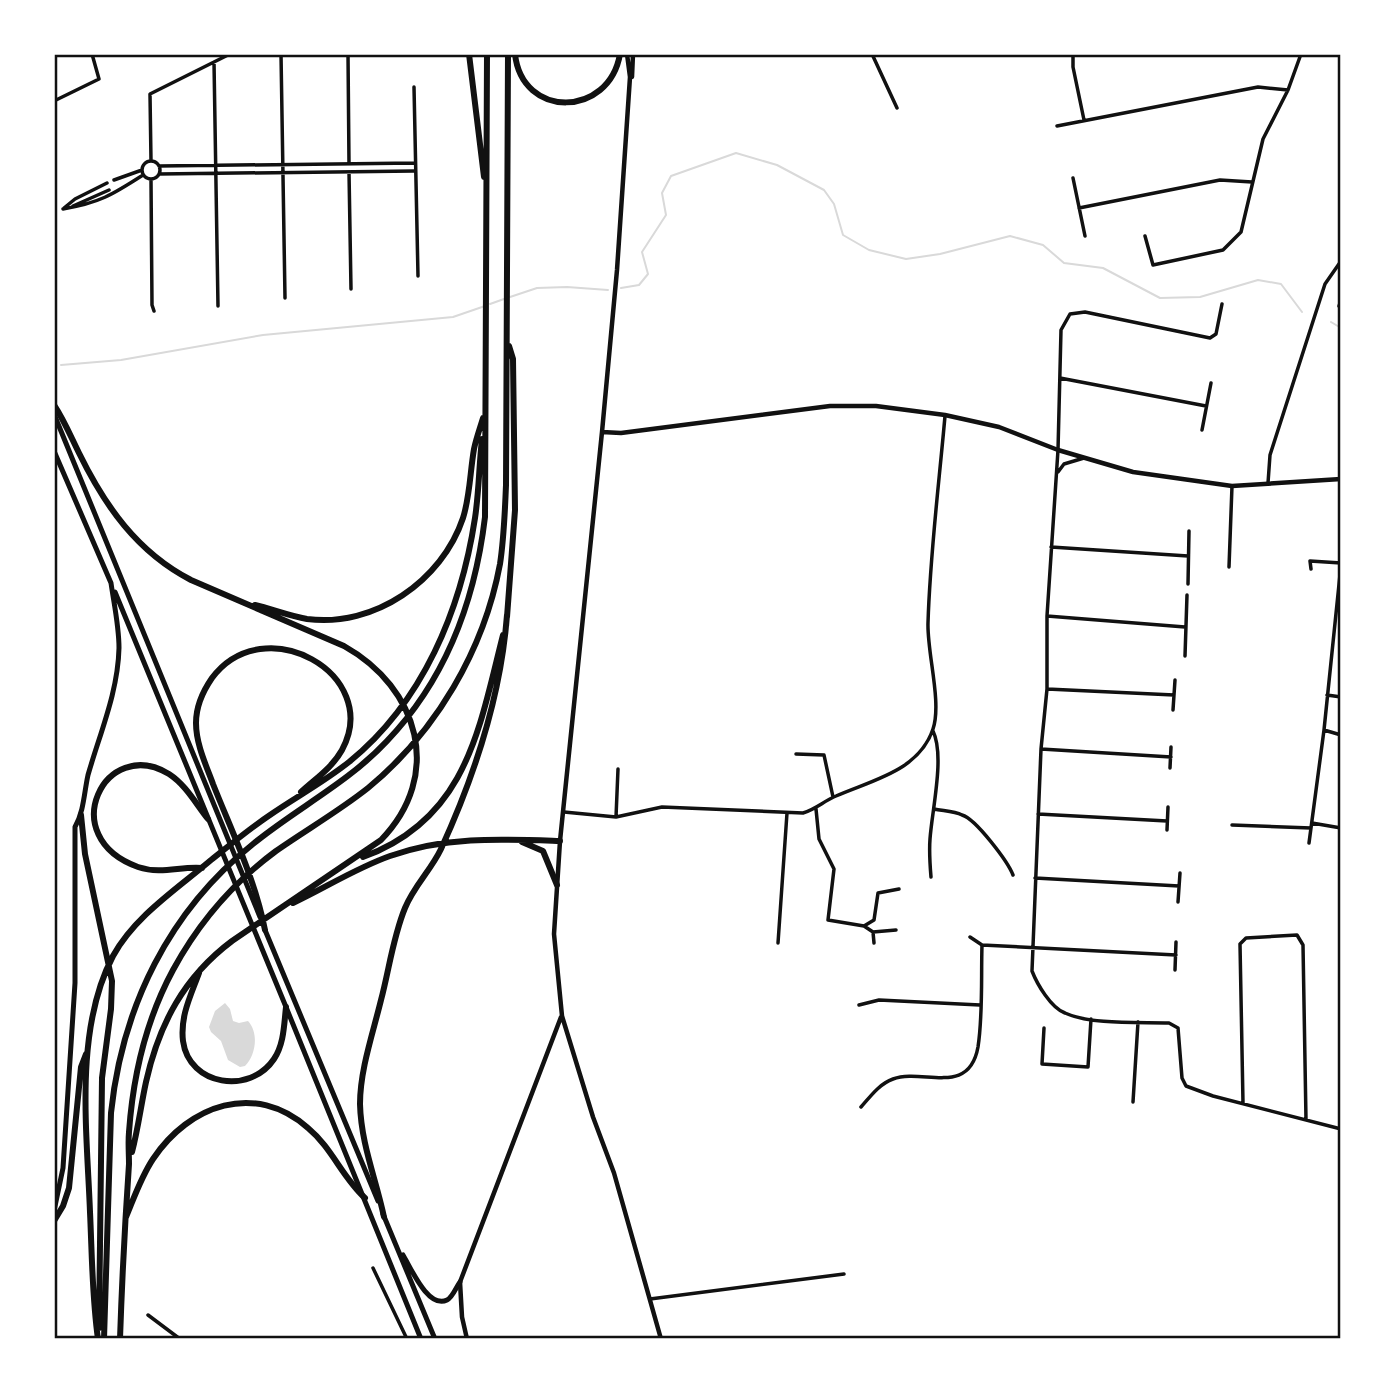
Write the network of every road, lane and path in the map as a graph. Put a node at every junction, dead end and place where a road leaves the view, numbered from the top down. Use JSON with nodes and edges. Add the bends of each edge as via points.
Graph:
{"nodes":[{"id":1,"x":92,"y":54,"type":"edge"},
{"id":2,"x":230,"y":54,"type":"edge"},
{"id":3,"x":281,"y":54,"type":"edge"},
{"id":4,"x":348,"y":54,"type":"edge"},
{"id":5,"x":469,"y":54,"type":"edge"},
{"id":6,"x":487,"y":54,"type":"edge"},
{"id":7,"x":508,"y":54,"type":"edge"},
{"id":8,"x":514,"y":54,"type":"edge"},
{"id":9,"x":620,"y":54,"type":"edge"},
{"id":10,"x":627,"y":54,"type":"edge"},
{"id":11,"x":633,"y":54,"type":"edge"},
{"id":12,"x":872,"y":54,"type":"edge"},
{"id":13,"x":1073,"y":54,"type":"edge"},
{"id":14,"x":1301,"y":54,"type":"edge"},
{"id":15,"x":214,"y":62,"type":"junction"},
{"id":16,"x":414,"y":87,"type":"dead end"},
{"id":17,"x":1288,"y":90,"type":"junction"},
{"id":18,"x":629,"y":92,"type":"junction"},
{"id":19,"x":54,"y":101,"type":"edge"},
{"id":20,"x":897,"y":107,"type":"dead end"},
{"id":21,"x":1084,"y":120,"type":"junction"},
{"id":22,"x":1057,"y":126,"type":"dead end"},
{"id":23,"x":151,"y":161,"type":"junction"},
{"id":24,"x":415,"y":163,"type":"junction"},
{"id":25,"x":349,"y":164,"type":"junction"},
{"id":26,"x":283,"y":165,"type":"junction"},
{"id":27,"x":159,"y":166,"type":"junction"},
{"id":28,"x":216,"y":166,"type":"junction"},
{"id":29,"x":414,"y":171,"type":"junction"},
{"id":30,"x":142,"y":172,"type":"junction"},
{"id":31,"x":349,"y":172,"type":"junction"},
{"id":32,"x":283,"y":173,"type":"junction"},
{"id":33,"x":159,"y":174,"type":"junction"},
{"id":34,"x":216,"y":174,"type":"junction"},
{"id":35,"x":1073,"y":178,"type":"dead end"},
{"id":36,"x":114,"y":180,"type":"dead end"},
{"id":37,"x":151,"y":180,"type":"junction"},
{"id":38,"x":1252,"y":182,"type":"junction"},
{"id":39,"x":107,"y":183,"type":"dead end"},
{"id":40,"x":116,"y":187,"type":"dead end"},
{"id":41,"x":125,"y":187,"type":"junction"},
{"id":42,"x":110,"y":190,"type":"dead end"},
{"id":43,"x":487,"y":199,"type":"junction"},
{"id":44,"x":1079,"y":208,"type":"junction"},
{"id":45,"x":62,"y":209,"type":"junction"},
{"id":46,"x":54,"y":212,"type":"edge"},
{"id":47,"x":1084,"y":236,"type":"dead end"},
{"id":48,"x":1145,"y":236,"type":"dead end"},
{"id":49,"x":1341,"y":261,"type":"edge"},
{"id":50,"x":418,"y":276,"type":"dead end"},
{"id":51,"x":351,"y":289,"type":"dead end"},
{"id":52,"x":285,"y":298,"type":"dead end"},
{"id":53,"x":1341,"y":300,"type":"edge"},
{"id":54,"x":1222,"y":304,"type":"dead end"},
{"id":55,"x":218,"y":306,"type":"dead end"},
{"id":56,"x":1339,"y":306,"type":"edge"},
{"id":57,"x":154,"y":311,"type":"dead end"},
{"id":58,"x":507,"y":338,"type":"junction"},
{"id":59,"x":1059,"y":378,"type":"junction"},
{"id":60,"x":1211,"y":383,"type":"dead end"},
{"id":61,"x":54,"y":405,"type":"edge"},
{"id":62,"x":1206,"y":406,"type":"junction"},
{"id":63,"x":485,"y":409,"type":"junction"},
{"id":64,"x":54,"y":414,"type":"edge"},
{"id":65,"x":945,"y":415,"type":"junction"},
{"id":66,"x":1202,"y":430,"type":"dead end"},
{"id":67,"x":603,"y":432,"type":"junction"},
{"id":68,"x":1058,"y":450,"type":"junction"},
{"id":69,"x":54,"y":451,"type":"edge"},
{"id":70,"x":1084,"y":458,"type":"junction"},
{"id":71,"x":1056,"y":473,"type":"junction"},
{"id":72,"x":1341,"y":479,"type":"edge"},
{"id":73,"x":1268,"y":483,"type":"junction"},
{"id":74,"x":1232,"y":486,"type":"junction"},
{"id":75,"x":1189,"y":531,"type":"dead end"},
{"id":76,"x":1051,"y":547,"type":"junction"},
{"id":77,"x":1188,"y":556,"type":"junction"},
{"id":78,"x":1341,"y":564,"type":"edge"},
{"id":79,"x":1229,"y":567,"type":"dead end"},
{"id":80,"x":1311,"y":569,"type":"dead end"},
{"id":81,"x":111,"y":583,"type":"junction"},
{"id":82,"x":1188,"y":584,"type":"dead end"},
{"id":83,"x":1186,"y":595,"type":"dead end"},
{"id":84,"x":1340,"y":600,"type":"edge"},
{"id":85,"x":239,"y":602,"type":"junction"},
{"id":86,"x":507,"y":615,"type":"junction"},
{"id":87,"x":1047,"y":616,"type":"junction"},
{"id":88,"x":1185,"y":627,"type":"junction"},
{"id":89,"x":1185,"y":656,"type":"dead end"},
{"id":90,"x":1175,"y":680,"type":"dead end"},
{"id":91,"x":1047,"y":690,"type":"junction"},
{"id":92,"x":1174,"y":695,"type":"junction"},
{"id":93,"x":1327,"y":695,"type":"junction"},
{"id":94,"x":1341,"y":697,"type":"edge"},
{"id":95,"x":1173,"y":710,"type":"dead end"},
{"id":96,"x":933,"y":730,"type":"junction"},
{"id":97,"x":1324,"y":730,"type":"junction"},
{"id":98,"x":1341,"y":735,"type":"edge"},
{"id":99,"x":1171,"y":747,"type":"dead end"},
{"id":100,"x":1041,"y":749,"type":"junction"},
{"id":101,"x":796,"y":754,"type":"dead end"},
{"id":102,"x":1171,"y":757,"type":"junction"},
{"id":103,"x":1170,"y":768,"type":"dead end"},
{"id":104,"x":618,"y":769,"type":"dead end"},
{"id":105,"x":833,"y":797,"type":"junction"},
{"id":106,"x":289,"y":803,"type":"junction"},
{"id":107,"x":1168,"y":807,"type":"dead end"},
{"id":108,"x":817,"y":809,"type":"junction"},
{"id":109,"x":934,"y":809,"type":"junction"},
{"id":110,"x":564,"y":812,"type":"junction"},
{"id":111,"x":787,"y":813,"type":"junction"},
{"id":112,"x":1038,"y":814,"type":"junction"},
{"id":113,"x":81,"y":815,"type":"junction"},
{"id":114,"x":615,"y":817,"type":"junction"},
{"id":115,"x":208,"y":819,"type":"junction"},
{"id":116,"x":1167,"y":821,"type":"junction"},
{"id":117,"x":1231,"y":825,"type":"dead end"},
{"id":118,"x":1312,"y":826,"type":"junction"},
{"id":119,"x":1341,"y":828,"type":"edge"},
{"id":120,"x":1167,"y":830,"type":"dead end"},
{"id":121,"x":479,"y":839,"type":"junction"},
{"id":122,"x":560,"y":841,"type":"junction"},
{"id":123,"x":1309,"y":843,"type":"dead end"},
{"id":124,"x":351,"y":860,"type":"junction"},
{"id":125,"x":202,"y":868,"type":"junction"},
{"id":126,"x":1180,"y":873,"type":"dead end"},
{"id":127,"x":1013,"y":875,"type":"dead end"},
{"id":128,"x":931,"y":877,"type":"dead end"},
{"id":129,"x":1035,"y":878,"type":"junction"},
{"id":130,"x":557,"y":885,"type":"junction"},
{"id":131,"x":1179,"y":886,"type":"junction"},
{"id":132,"x":899,"y":889,"type":"dead end"},
{"id":133,"x":1178,"y":902,"type":"dead end"},
{"id":134,"x":282,"y":909,"type":"junction"},
{"id":135,"x":864,"y":926,"type":"junction"},
{"id":136,"x":265,"y":930,"type":"junction"},
{"id":137,"x":896,"y":930,"type":"dead end"},
{"id":138,"x":873,"y":932,"type":"junction"},
{"id":139,"x":970,"y":937,"type":"dead end"},
{"id":140,"x":1176,"y":942,"type":"dead end"},
{"id":141,"x":778,"y":943,"type":"dead end"},
{"id":142,"x":874,"y":943,"type":"dead end"},
{"id":143,"x":982,"y":945,"type":"junction"},
{"id":144,"x":1032,"y":946,"type":"junction"},
{"id":145,"x":1175,"y":955,"type":"junction"},
{"id":146,"x":200,"y":968,"type":"junction"},
{"id":147,"x":1175,"y":970,"type":"dead end"},
{"id":148,"x":859,"y":1005,"type":"dead end"},
{"id":149,"x":980,"y":1005,"type":"junction"},
{"id":150,"x":286,"y":1007,"type":"junction"},
{"id":151,"x":562,"y":1016,"type":"junction"},
{"id":152,"x":1091,"y":1019,"type":"junction"},
{"id":153,"x":1138,"y":1022,"type":"junction"},
{"id":154,"x":1044,"y":1028,"type":"dead end"},
{"id":155,"x":90,"y":1042,"type":"junction"},
{"id":156,"x":1133,"y":1102,"type":"dead end"},
{"id":157,"x":1243,"y":1104,"type":"junction"},
{"id":158,"x":861,"y":1107,"type":"dead end"},
{"id":159,"x":1306,"y":1119,"type":"junction"},
{"id":160,"x":1341,"y":1129,"type":"edge"},
{"id":161,"x":129,"y":1160,"type":"junction"},
{"id":162,"x":365,"y":1198,"type":"junction"},
{"id":163,"x":54,"y":1211,"type":"edge"},
{"id":164,"x":384,"y":1217,"type":"junction"},
{"id":165,"x":54,"y":1221,"type":"edge"},
{"id":166,"x":124,"y":1223,"type":"junction"},
{"id":167,"x":396,"y":1244,"type":"junction"},
{"id":168,"x":373,"y":1268,"type":"dead end"},
{"id":169,"x":844,"y":1274,"type":"dead end"},
{"id":170,"x":460,"y":1282,"type":"junction"},
{"id":171,"x":650,"y":1299,"type":"junction"},
{"id":172,"x":148,"y":1315,"type":"dead end"},
{"id":173,"x":98,"y":1339,"type":"edge"},
{"id":174,"x":104,"y":1339,"type":"edge"},
{"id":175,"x":120,"y":1339,"type":"edge"},
{"id":176,"x":180,"y":1339,"type":"edge"},
{"id":177,"x":407,"y":1339,"type":"edge"},
{"id":178,"x":421,"y":1339,"type":"edge"},
{"id":179,"x":435,"y":1339,"type":"edge"},
{"id":180,"x":467,"y":1339,"type":"edge"},
{"id":181,"x":661,"y":1339,"type":"edge"}],
"edges":[{"from":1,"to":19,"type":"street","via":[[99,79]]},
{"from":2,"to":15,"type":"street"},
{"from":3,"to":26,"type":"street"},
{"from":4,"to":25,"type":"street"},
{"from":5,"to":43,"type":"highway"},
{"from":6,"to":43,"type":"highway"},
{"from":7,"to":58,"type":"highway"},
{"from":8,"to":9,"type":"highway","via":[[530,88],[542,97],[567,103],[589,99],[606,87]]},
{"from":10,"to":18,"type":"street"},
{"from":11,"to":18,"type":"street"},
{"from":12,"to":20,"type":"street"},
{"from":13,"to":21,"type":"street"},
{"from":14,"to":17,"type":"street"},
{"from":15,"to":23,"type":"street","via":[[150,94]]},
{"from":15,"to":28,"type":"street"},
{"from":16,"to":24,"type":"street"},
{"from":17,"to":21,"type":"street","via":[[1258,87]]},
{"from":17,"to":38,"type":"street","via":[[1263,139]]},
{"from":18,"to":67,"type":"street"},
{"from":21,"to":22,"type":"street"},
{"from":23,"to":27,"type":"street"},
{"from":23,"to":30,"type":"street","via":[[144,164]]},
{"from":24,"to":25,"type":"street"},
{"from":24,"to":29,"type":"street"},
{"from":25,"to":26,"type":"street"},
{"from":25,"to":31,"type":"street"},
{"from":26,"to":28,"type":"street"},
{"from":26,"to":32,"type":"street"},
{"from":27,"to":28,"type":"street"},
{"from":27,"to":33,"type":"street"},
{"from":28,"to":34,"type":"street"},
{"from":29,"to":31,"type":"street"},
{"from":29,"to":50,"type":"street"},
{"from":30,"to":36,"type":"street"},
{"from":30,"to":37,"type":"street"},
{"from":30,"to":41,"type":"street"},
{"from":31,"to":32,"type":"street"},
{"from":31,"to":51,"type":"street"},
{"from":32,"to":34,"type":"street"},
{"from":32,"to":52,"type":"street"},
{"from":33,"to":34,"type":"street"},
{"from":33,"to":37,"type":"street"},
{"from":34,"to":55,"type":"street"},
{"from":35,"to":44,"type":"street"},
{"from":37,"to":57,"type":"street"},
{"from":38,"to":44,"type":"street","via":[[1220,180]]},
{"from":38,"to":48,"type":"street","via":[[1241,232],[1223,250],[1153,265]]},
{"from":39,"to":45,"type":"street"},
{"from":40,"to":41,"type":"street"},
{"from":41,"to":45,"type":"street","via":[[89,205]]},
{"from":42,"to":45,"type":"street"},
{"from":43,"to":63,"type":"highway"},
{"from":44,"to":47,"type":"street"},
{"from":45,"to":46,"type":"street"},
{"from":49,"to":73,"type":"street","via":[[1325,284],[1270,455]]},
{"from":53,"to":56,"type":"street"},
{"from":54,"to":59,"type":"street","via":[[1216,334],[1210,338],[1085,312],[1070,314],[1062,330]]},
{"from":58,"to":86,"type":"highway","via":[[513,359],[515,510]]},
{"from":58,"to":161,"type":"highway","via":[[506,485],[500,564],[476,642],[435,716],[391,766],[368,788],[262,862],[218,906],[182,955],[150,1023],[135,1081]]},
{"from":59,"to":62,"type":"street"},
{"from":59,"to":68,"type":"street"},
{"from":60,"to":62,"type":"street"},
{"from":61,"to":85,"type":"highway","via":[[106,502],[136,541],[166,567]]},
{"from":62,"to":66,"type":"street"},
{"from":63,"to":85,"type":"highway","via":[[459,527],[446,552],[411,590],[375,610],[335,619],[308,619]]},
{"from":63,"to":106,"type":"highway","via":[[465,569],[444,632],[424,673],[371,742]]},
{"from":63,"to":174,"type":"highway","via":[[485,517],[480,559],[453,644],[425,693],[407,719],[351,775],[254,842],[205,889],[151,969],[131,1015],[111,1113]]},
{"from":64,"to":136,"type":"main road"},
{"from":65,"to":67,"type":"street","via":[[876,406],[830,406]]},
{"from":65,"to":68,"type":"street","via":[[999,427]]},
{"from":65,"to":96,"type":"street","via":[[928,625],[936,714]]},
{"from":67,"to":110,"type":"street"},
{"from":68,"to":70,"type":"street"},
{"from":68,"to":71,"type":"street"},
{"from":69,"to":81,"type":"main road"},
{"from":70,"to":71,"type":"street","via":[[1064,464]]},
{"from":70,"to":74,"type":"street","via":[[1133,472]]},
{"from":71,"to":76,"type":"street"},
{"from":72,"to":73,"type":"street"},
{"from":73,"to":74,"type":"street"},
{"from":74,"to":79,"type":"street"},
{"from":75,"to":77,"type":"street"},
{"from":76,"to":77,"type":"street"},
{"from":76,"to":87,"type":"street"},
{"from":77,"to":82,"type":"street"},
{"from":78,"to":80,"type":"street","via":[[1310,561]]},
{"from":78,"to":84,"type":"street"},
{"from":81,"to":113,"type":"main road","via":[[118,633],[116,676]]},
{"from":81,"to":115,"type":"main road"},
{"from":83,"to":88,"type":"street"},
{"from":84,"to":93,"type":"street"},
{"from":85,"to":124,"type":"highway","via":[[351,650],[377,669],[404,704],[417,751],[411,797],[389,831]]},
{"from":86,"to":124,"type":"highway","via":[[475,739],[449,793],[413,830]]},
{"from":86,"to":164,"type":"highway","via":[[499,677],[481,741],[440,851],[405,907],[365,1072],[362,1127]]},
{"from":87,"to":88,"type":"street"},
{"from":87,"to":91,"type":"street"},
{"from":88,"to":89,"type":"street"},
{"from":90,"to":92,"type":"street"},
{"from":91,"to":92,"type":"street"},
{"from":91,"to":100,"type":"street"},
{"from":92,"to":95,"type":"street"},
{"from":93,"to":94,"type":"street"},
{"from":93,"to":97,"type":"street"},
{"from":96,"to":105,"type":"street","via":[[902,768]]},
{"from":96,"to":109,"type":"street","via":[[938,741]]},
{"from":97,"to":98,"type":"street"},
{"from":97,"to":118,"type":"street"},
{"from":99,"to":102,"type":"street"},
{"from":100,"to":102,"type":"street"},
{"from":100,"to":112,"type":"street"},
{"from":101,"to":105,"type":"street","via":[[824,755]]},
{"from":102,"to":103,"type":"street"},
{"from":104,"to":114,"type":"street"},
{"from":105,"to":108,"type":"street"},
{"from":106,"to":125,"type":"highway"},
{"from":106,"to":136,"type":"highway","via":[[340,753],[350,725],[347,704],[334,677],[308,656],[281,648],[254,650],[227,663],[212,679],[201,699],[196,723],[201,751],[259,897]]},
{"from":107,"to":116,"type":"street"},
{"from":108,"to":111,"type":"street"},
{"from":108,"to":135,"type":"street","via":[[819,839],[834,869],[828,920]]},
{"from":109,"to":127,"type":"street","via":[[970,819]]},
{"from":109,"to":128,"type":"street","via":[[929,842]]},
{"from":110,"to":114,"type":"street"},
{"from":110,"to":122,"type":"street"},
{"from":111,"to":114,"type":"street","via":[[662,807]]},
{"from":111,"to":141,"type":"street"},
{"from":112,"to":116,"type":"street"},
{"from":112,"to":129,"type":"street"},
{"from":113,"to":163,"type":"main road","via":[[73,847],[75,983],[63,1168]]},
{"from":113,"to":173,"type":"highway","via":[[83,845],[112,981],[102,1078]]},
{"from":115,"to":125,"type":"highway","via":[[179,781],[160,770],[139,766],[108,779],[93,809],[100,836],[125,861],[160,871]]},
{"from":115,"to":150,"type":"main road"},
{"from":116,"to":120,"type":"street"},
{"from":117,"to":118,"type":"street"},
{"from":118,"to":119,"type":"street"},
{"from":118,"to":123,"type":"street"},
{"from":121,"to":122,"type":"highway"},
{"from":121,"to":130,"type":"highway","via":[[537,846],[547,856]]},
{"from":121,"to":134,"type":"highway","via":[[390,856]]},
{"from":122,"to":130,"type":"street"},
{"from":124,"to":134,"type":"highway"},
{"from":125,"to":155,"type":"highway","via":[[153,909],[119,946],[95,1007]]},
{"from":126,"to":131,"type":"street"},
{"from":129,"to":131,"type":"street"},
{"from":129,"to":144,"type":"street"},
{"from":130,"to":151,"type":"street","via":[[555,946]]},
{"from":131,"to":133,"type":"street"},
{"from":132,"to":135,"type":"street","via":[[878,893],[874,920]]},
{"from":134,"to":146,"type":"highway"},
{"from":135,"to":138,"type":"street"},
{"from":136,"to":164,"type":"main road"},
{"from":137,"to":138,"type":"street"},
{"from":138,"to":142,"type":"street"},
{"from":139,"to":143,"type":"street"},
{"from":140,"to":145,"type":"street"},
{"from":143,"to":144,"type":"street"},
{"from":143,"to":149,"type":"street"},
{"from":144,"to":145,"type":"street"},
{"from":144,"to":152,"type":"street","via":[[1032,971],[1038,986],[1063,1013]]},
{"from":145,"to":147,"type":"street"},
{"from":146,"to":150,"type":"highway","via":[[183,1019],[183,1038],[187,1055],[208,1076],[239,1081],[266,1069],[282,1042]]},
{"from":146,"to":161,"type":"highway","via":[[176,1000],[162,1031]]},
{"from":148,"to":149,"type":"street","via":[[878,1000]]},
{"from":149,"to":158,"type":"street","via":[[978,1049],[969,1070],[951,1079],[892,1079]]},
{"from":150,"to":162,"type":"main road"},
{"from":151,"to":170,"type":"street"},
{"from":151,"to":171,"type":"street"},
{"from":152,"to":153,"type":"street"},
{"from":152,"to":154,"type":"street","via":[[1088,1067],[1042,1064]]},
{"from":153,"to":156,"type":"street"},
{"from":153,"to":157,"type":"street","via":[[1169,1023],[1178,1028],[1186,1086]]},
{"from":155,"to":165,"type":"highway","via":[[81,1067],[69,1188]]},
{"from":155,"to":173,"type":"highway","via":[[85,1093]]},
{"from":157,"to":159,"type":"street"},
{"from":157,"to":159,"type":"street","via":[[1240,944],[1246,938],[1297,935],[1303,945]]},
{"from":159,"to":160,"type":"street"},
{"from":161,"to":166,"type":"highway"},
{"from":162,"to":166,"type":"highway","via":[[322,1141],[299,1120],[265,1105],[230,1104],[195,1117],[164,1145],[144,1174]]},
{"from":162,"to":178,"type":"main road"},
{"from":164,"to":167,"type":"main road"},
{"from":166,"to":175,"type":"highway"},
{"from":167,"to":170,"type":"main road","via":[[433,1300],[450,1298]]},
{"from":167,"to":179,"type":"main road"},
{"from":168,"to":177,"type":"street"},
{"from":169,"to":171,"type":"street"},
{"from":170,"to":180,"type":"street"},
{"from":171,"to":181,"type":"street"},
{"from":172,"to":176,"type":"street"}]}
